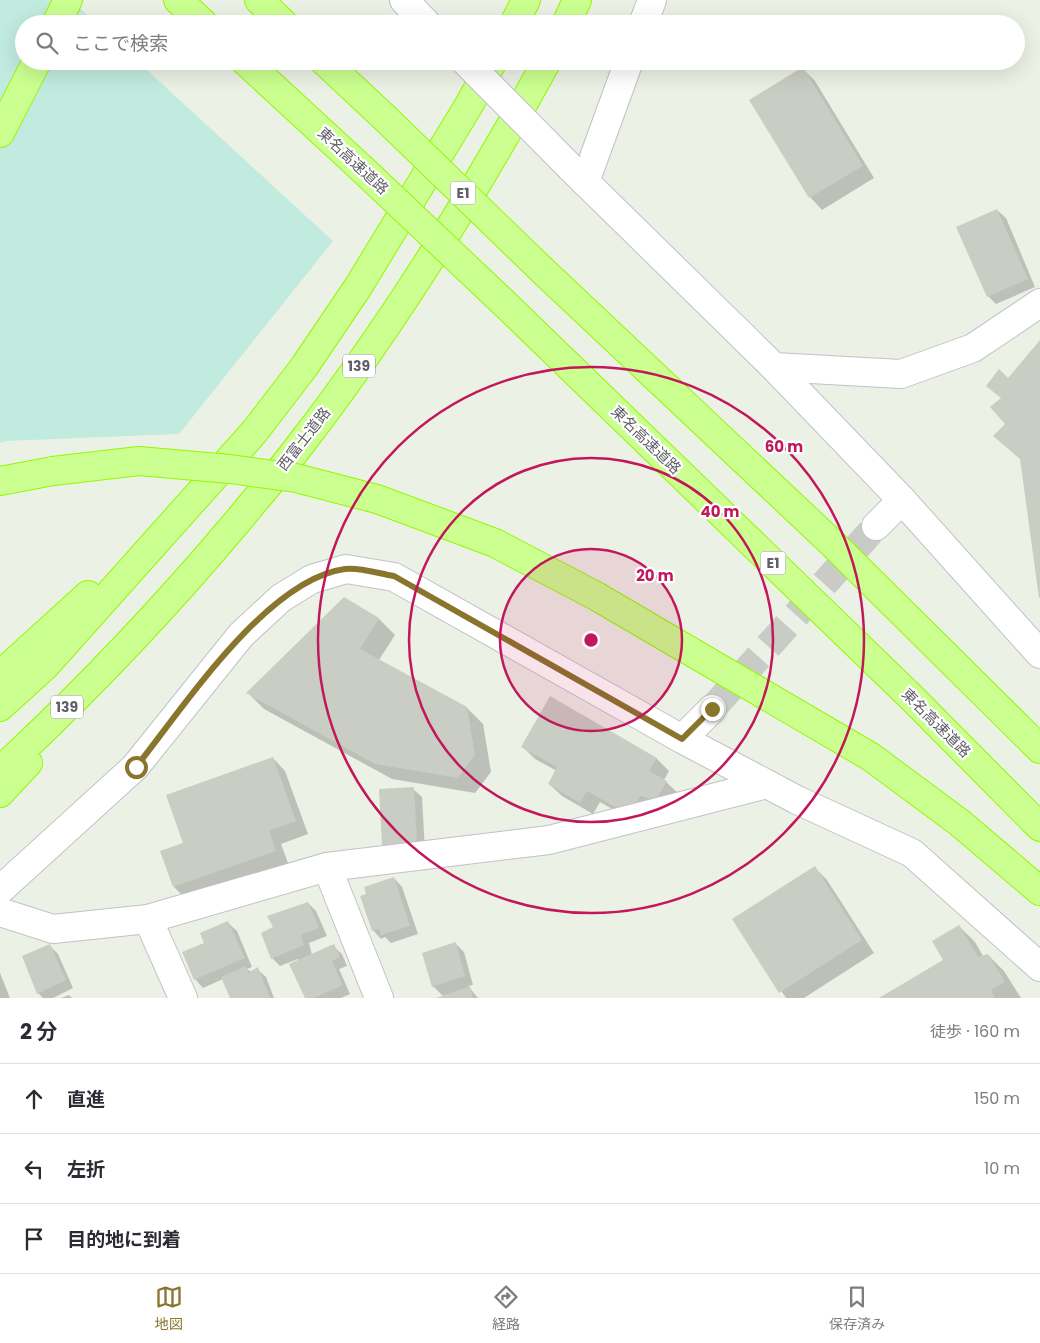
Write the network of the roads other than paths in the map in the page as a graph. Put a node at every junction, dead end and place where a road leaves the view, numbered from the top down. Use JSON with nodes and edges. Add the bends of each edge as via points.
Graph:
{"nodes":[{"id":1,"x":68,"y":0,"type":"edge"},
{"id":2,"x":178,"y":0,"type":"edge"},
{"id":3,"x":259,"y":0,"type":"edge"},
{"id":4,"x":279,"y":0,"type":"edge"},
{"id":5,"x":526,"y":0,"type":"edge"},
{"id":6,"x":578,"y":0,"type":"edge"},
{"id":7,"x":652,"y":0,"type":"edge"},
{"id":8,"x":60,"y":15,"type":"edge"},
{"id":9,"x":194,"y":15,"type":"edge"},
{"id":10,"x":275,"y":15,"type":"edge"},
{"id":11,"x":292,"y":15,"type":"edge"},
{"id":12,"x":518,"y":15,"type":"edge"},
{"id":13,"x":570,"y":15,"type":"edge"},
{"id":14,"x":646,"y":15,"type":"edge"},
{"id":15,"x":32,"y":70,"type":"edge"},
{"id":16,"x":255,"y":70,"type":"edge"},
{"id":17,"x":334,"y":70,"type":"edge"},
{"id":18,"x":342,"y":70,"type":"edge"},
{"id":19,"x":474,"y":70,"type":"edge"},
{"id":20,"x":488,"y":70,"type":"edge"},
{"id":21,"x":542,"y":70,"type":"edge"},
{"id":22,"x":625,"y":70,"type":"edge"},
{"id":23,"x":384,"y":117,"type":"junction"},
{"id":24,"x":0,"y":133,"type":"edge"},
{"id":25,"x":578,"y":174,"type":"junction"},
{"id":26,"x":1040,"y":303,"type":"edge"},
{"id":27,"x":774,"y":367,"type":"junction"},
{"id":28,"x":0,"y":481,"type":"edge"},
{"id":29,"x":202,"y":492,"type":"junction"},
{"id":30,"x":902,"y":500,"type":"junction"},
{"id":31,"x":876,"y":526,"type":"tunnel mouth"},
{"id":32,"x":131,"y":642,"type":"junction"},
{"id":33,"x":1040,"y":654,"type":"edge"},
{"id":34,"x":0,"y":675,"type":"edge"},
{"id":35,"x":0,"y":707,"type":"edge"},
{"id":36,"x":712,"y":709,"type":"tunnel mouth"},
{"id":37,"x":682,"y":739,"type":"junction"},
{"id":38,"x":1040,"y":749,"type":"edge"},
{"id":39,"x":0,"y":771,"type":"edge"},
{"id":40,"x":767,"y":784,"type":"junction"},
{"id":41,"x":0,"y":793,"type":"edge"},
{"id":42,"x":1040,"y":827,"type":"edge"},
{"id":43,"x":327,"y":867,"type":"junction"},
{"id":44,"x":0,"y":890,"type":"edge"},
{"id":45,"x":1040,"y":891,"type":"edge"},
{"id":46,"x":0,"y":912,"type":"edge"},
{"id":47,"x":148,"y":919,"type":"junction"},
{"id":48,"x":1040,"y":967,"type":"edge"},
{"id":49,"x":183,"y":998,"type":"edge"},
{"id":50,"x":378,"y":998,"type":"edge"}],
"edges":[{"from":1,"to":8,"type":"highway"},
{"from":2,"to":9,"type":"highway"},
{"from":3,"to":10,"type":"highway"},
{"from":4,"to":11,"type":"highway"},
{"from":5,"to":12,"type":"highway"},
{"from":6,"to":13,"type":"highway"},
{"from":7,"to":14,"type":"street"},
{"from":15,"to":24,"type":"highway"},
{"from":16,"to":42,"type":"highway","name":"東名高速道路","number":"E1","bridge":true,"via":[[504,303]]},
{"from":17,"to":23,"type":"highway","number":"E1"},
{"from":18,"to":23,"type":"highway"},
{"from":19,"to":25,"type":"street","bridge":true},
{"from":20,"to":29,"type":"highway","via":[[353,295],[266,417]]},
{"from":21,"to":32,"type":"highway","name":"西富士道路","number":"139","via":[[504,140],[345,386],[293,455]]},
{"from":22,"to":25,"type":"street"},
{"from":23,"to":38,"type":"highway","number":"E1","bridge":true,"via":[[833,544]]},
{"from":25,"to":27,"type":"street"},
{"from":26,"to":27,"type":"street","via":[[973,348],[901,374]]},
{"from":27,"to":30,"type":"street"},
{"from":28,"to":45,"type":"highway","bridge":true,"via":[[53,470],[139,461],[230,469],[296,478],[377,499],[495,543],[596,596],[871,757],[960,824]]},
{"from":29,"to":34,"type":"highway"},
{"from":29,"to":35,"type":"highway","via":[[45,666]]},
{"from":30,"to":31,"type":"street"},
{"from":30,"to":33,"type":"street"},
{"from":32,"to":39,"type":"highway","name":"西富士道路","number":"139"},
{"from":32,"to":41,"type":"highway"},
{"from":36,"to":37,"type":"street"},
{"from":37,"to":40,"type":"street"},
{"from":37,"to":44,"type":"street","via":[[394,576],[346,569],[312,579],[281,598],[241,635],[136,767]]},
{"from":40,"to":43,"type":"street","via":[[550,840]]},
{"from":40,"to":48,"type":"street","via":[[912,854]]},
{"from":43,"to":47,"type":"street"},
{"from":43,"to":50,"type":"street"},
{"from":46,"to":47,"type":"street","via":[[53,929]]},
{"from":47,"to":49,"type":"street"}]}
